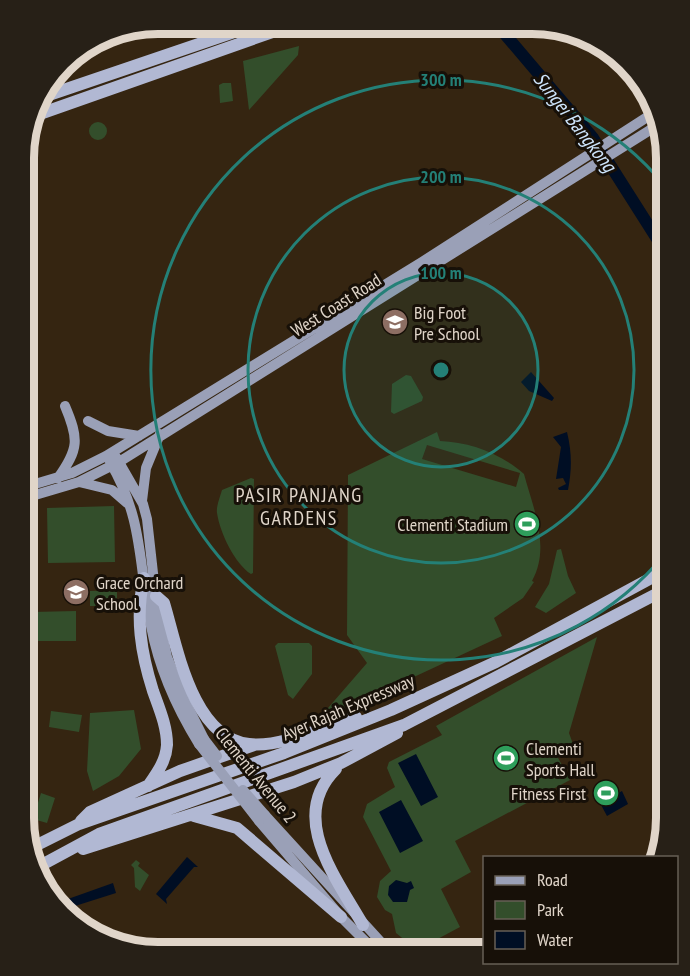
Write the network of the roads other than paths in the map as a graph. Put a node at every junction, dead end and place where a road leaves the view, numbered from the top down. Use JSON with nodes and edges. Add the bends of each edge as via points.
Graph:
{"nodes":[{"id":1,"x":231,"y":34,"type":"edge"},
{"id":2,"x":267,"y":34,"type":"edge"},
{"id":3,"x":102,"y":77,"type":"junction"},
{"id":4,"x":108,"y":90,"type":"junction"},
{"id":5,"x":53,"y":94,"type":"edge"},
{"id":6,"x":44,"y":113,"type":"edge"},
{"id":7,"x":648,"y":117,"type":"edge"},
{"id":8,"x":652,"y":129,"type":"edge"},
{"id":9,"x":463,"y":241,"type":"junction"},
{"id":10,"x":344,"y":315,"type":"junction"},
{"id":11,"x":65,"y":406,"type":"dead end"},
{"id":12,"x":88,"y":421,"type":"dead end"},
{"id":13,"x":160,"y":434,"type":"junction"},
{"id":14,"x":140,"y":436,"type":"junction"},
{"id":15,"x":112,"y":459,"type":"junction"},
{"id":16,"x":58,"y":478,"type":"junction"},
{"id":17,"x":79,"y":482,"type":"junction"},
{"id":18,"x":34,"y":485,"type":"edge"},
{"id":19,"x":34,"y":495,"type":"edge"},
{"id":20,"x":143,"y":504,"type":"junction"},
{"id":21,"x":130,"y":507,"type":"junction"},
{"id":22,"x":655,"y":576,"type":"edge"},
{"id":23,"x":144,"y":578,"type":"junction"},
{"id":24,"x":655,"y":595,"type":"edge"},
{"id":25,"x":156,"y":596,"type":"junction"},
{"id":26,"x":391,"y":710,"type":"junction"},
{"id":27,"x":404,"y":725,"type":"junction"},
{"id":28,"x":202,"y":742,"type":"junction"},
{"id":29,"x":258,"y":744,"type":"junction"},
{"id":30,"x":341,"y":764,"type":"junction"},
{"id":31,"x":148,"y":786,"type":"junction"},
{"id":32,"x":185,"y":817,"type":"junction"},
{"id":33,"x":262,"y":818,"type":"junction"},
{"id":34,"x":79,"y":824,"type":"junction"},
{"id":35,"x":38,"y":844,"type":"edge"},
{"id":36,"x":57,"y":858,"type":"junction"},
{"id":37,"x":44,"y":864,"type":"edge"},
{"id":38,"x":341,"y":917,"type":"junction"},
{"id":39,"x":363,"y":925,"type":"junction"},
{"id":40,"x":365,"y":941,"type":"edge"},
{"id":41,"x":379,"y":941,"type":"edge"}],
"edges":[{"from":1,"to":3,"type":"highway"},
{"from":2,"to":4,"type":"highway"},
{"from":3,"to":4,"type":"highway","via":[[101,84]]},
{"from":3,"to":5,"type":"highway"},
{"from":4,"to":6,"type":"highway"},
{"from":7,"to":9,"type":"main road","name":"West Coast Road"},
{"from":8,"to":9,"type":"main road","name":"West Coast Road"},
{"from":9,"to":10,"type":"main road","name":"West Coast Road"},
{"from":10,"to":13,"type":"main road","name":"West Coast Road"},
{"from":10,"to":14,"type":"main road","name":"West Coast Road"},
{"from":11,"to":16,"type":"main road","via":[[76,439],[71,458]]},
{"from":12,"to":14,"type":"main road","via":[[118,434]]},
{"from":13,"to":15,"type":"main road","name":"West Coast Road"},
{"from":13,"to":20,"type":"main road","via":[[146,468]]},
{"from":14,"to":15,"type":"main road","name":"West Coast Road"},
{"from":15,"to":16,"type":"main road","name":"West Coast Road"},
{"from":15,"to":17,"type":"main road","name":"West Coast Road"},
{"from":15,"to":20,"type":"main road","name":"Clementi Avenue 2"},
{"from":15,"to":21,"type":"main road","name":"Clementi Avenue 2"},
{"from":16,"to":18,"type":"main road","name":"West Coast Road"},
{"from":17,"to":19,"type":"main road","name":"West Coast Road"},
{"from":17,"to":21,"type":"main road","via":[[112,490]]},
{"from":20,"to":25,"type":"main road","name":"Clementi Avenue 2"},
{"from":21,"to":23,"type":"main road","name":"Clementi Avenue 2"},
{"from":22,"to":26,"type":"highway","name":"Ayer Rajah Expressway","via":[[496,662]]},
{"from":23,"to":28,"type":"main road","name":"Clementi Avenue 2","via":[[162,669],[175,702]]},
{"from":23,"to":31,"type":"highway","via":[[139,603],[142,648],[167,746],[164,761]]},
{"from":24,"to":27,"type":"highway","name":"Ayer Rajah Expressway"},
{"from":25,"to":28,"type":"main road","name":"Clementi Avenue 2","via":[[167,657]]},
{"from":25,"to":29,"type":"highway","via":[[164,603],[186,679],[199,706],[213,725],[229,737],[248,745]]},
{"from":26,"to":29,"type":"highway"},
{"from":26,"to":34,"type":"highway","name":"Ayer Rajah Expressway","via":[[284,753]]},
{"from":27,"to":30,"type":"highway","via":[[395,736]]},
{"from":27,"to":36,"type":"highway","name":"Ayer Rajah Expressway","via":[[99,834]]},
{"from":28,"to":33,"type":"main road","name":"Clementi Avenue 2","bridge":true},
{"from":29,"to":31,"type":"highway","via":[[184,769]]},
{"from":30,"to":32,"type":"highway","via":[[260,795]]},
{"from":30,"to":39,"type":"highway","via":[[324,780],[318,796],[316,829],[332,871]]},
{"from":31,"to":34,"type":"highway","via":[[90,812]]},
{"from":32,"to":36,"type":"highway"},
{"from":32,"to":38,"type":"highway","via":[[205,818],[237,828]]},
{"from":33,"to":38,"type":"main road","name":"Clementi Avenue 2"},
{"from":33,"to":39,"type":"main road","name":"Clementi Avenue 2"},
{"from":34,"to":35,"type":"highway","name":"Ayer Rajah Expressway"},
{"from":36,"to":37,"type":"highway","name":"Ayer Rajah Expressway"},
{"from":38,"to":40,"type":"main road","name":"Clementi Avenue 2"},
{"from":39,"to":41,"type":"main road","name":"Clementi Avenue 2"}]}
